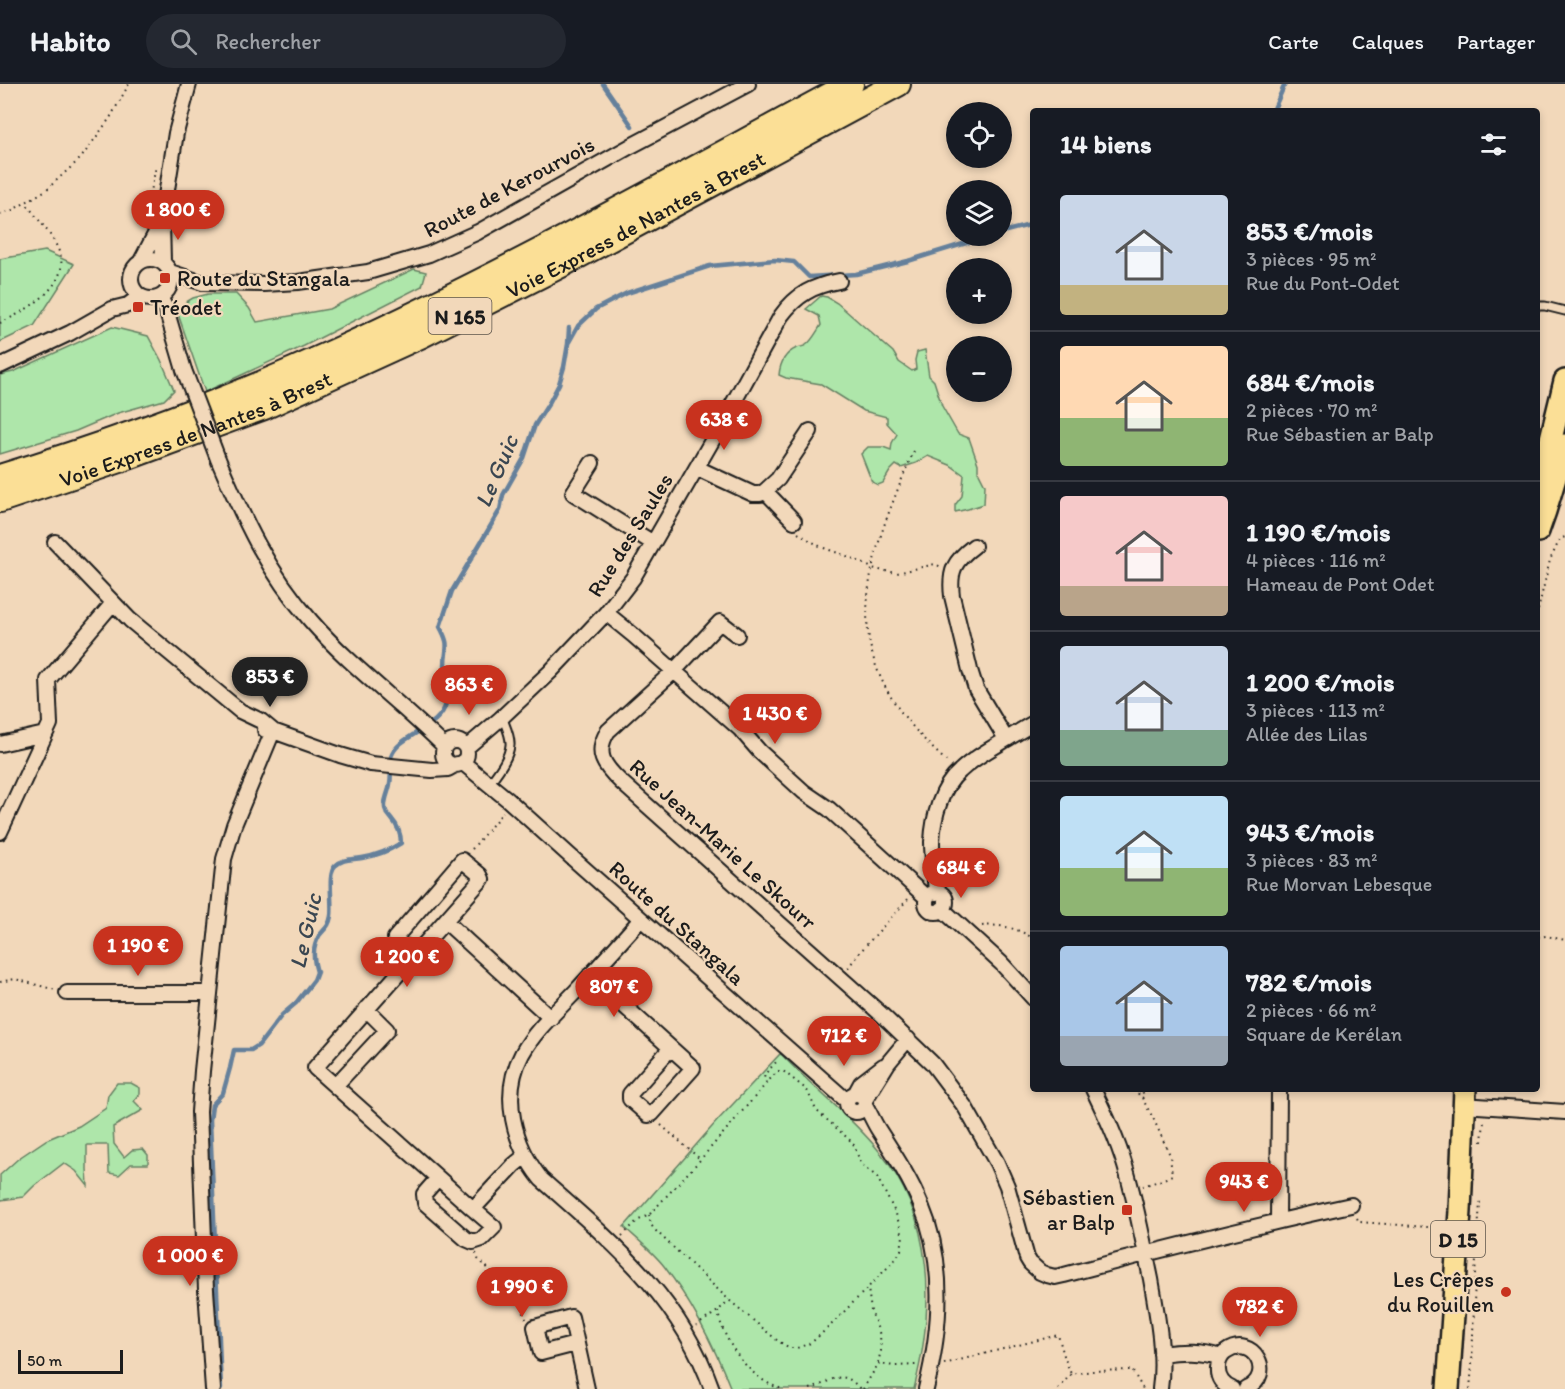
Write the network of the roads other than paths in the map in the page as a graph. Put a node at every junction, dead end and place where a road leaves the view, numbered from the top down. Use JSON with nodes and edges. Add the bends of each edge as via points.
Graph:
{"nodes":[{"id":1,"x":189,"y":84,"type":"edge"},
{"id":2,"x":748,"y":84,"type":"edge"},
{"id":3,"x":851,"y":84,"type":"edge"},
{"id":4,"x":898,"y":84,"type":"edge"},
{"id":5,"x":162,"y":221,"type":"junction"},
{"id":6,"x":141,"y":261,"type":"junction"},
{"id":7,"x":167,"y":267,"type":"junction"},
{"id":8,"x":131,"y":280,"type":"junction"},
{"id":9,"x":839,"y":281,"type":"dead end"},
{"id":10,"x":203,"y":283,"type":"junction"},
{"id":11,"x":163,"y":295,"type":"junction"},
{"id":12,"x":140,"y":296,"type":"junction"},
{"id":13,"x":1540,"y":306,"type":"edge"},
{"id":14,"x":112,"y":309,"type":"junction"},
{"id":15,"x":1565,"y":311,"type":"edge"},
{"id":16,"x":0,"y":366,"type":"edge"},
{"id":17,"x":1565,"y":381,"type":"edge"},
{"id":18,"x":810,"y":431,"type":"dead end"},
{"id":19,"x":1565,"y":445,"type":"edge"},
{"id":20,"x":1541,"y":460,"type":"edge"},
{"id":21,"x":592,"y":463,"type":"dead end"},
{"id":22,"x":697,"y":468,"type":"junction"},
{"id":23,"x":0,"y":477,"type":"edge"},
{"id":24,"x":765,"y":491,"type":"junction"},
{"id":25,"x":0,"y":501,"type":"edge"},
{"id":26,"x":1540,"y":525,"type":"edge"},
{"id":27,"x":796,"y":527,"type":"road end"},
{"id":28,"x":55,"y":542,"type":"dead end"},
{"id":29,"x":653,"y":543,"type":"junction"},
{"id":30,"x":974,"y":546,"type":"dead end"},
{"id":31,"x":113,"y":603,"type":"junction"},
{"id":32,"x":606,"y":613,"type":"junction"},
{"id":33,"x":737,"y":635,"type":"dead end"},
{"id":34,"x":674,"y":671,"type":"junction"},
{"id":35,"x":501,"y":718,"type":"junction"},
{"id":36,"x":1030,"y":725,"type":"edge"},
{"id":37,"x":273,"y":731,"type":"junction"},
{"id":38,"x":45,"y":734,"type":"junction"},
{"id":39,"x":1006,"y":739,"type":"junction"},
{"id":40,"x":0,"y":744,"type":"edge"},
{"id":41,"x":447,"y":747,"type":"junction"},
{"id":42,"x":463,"y":757,"type":"junction"},
{"id":43,"x":411,"y":767,"type":"junction"},
{"id":44,"x":484,"y":780,"type":"junction"},
{"id":45,"x":0,"y":831,"type":"edge"},
{"id":46,"x":926,"y":894,"type":"junction"},
{"id":47,"x":641,"y":919,"type":"junction"},
{"id":48,"x":445,"y":921,"type":"junction"},
{"id":49,"x":415,"y":955,"type":"junction"},
{"id":50,"x":590,"y":975,"type":"junction"},
{"id":51,"x":67,"y":993,"type":"road end"},
{"id":52,"x":209,"y":993,"type":"junction"},
{"id":53,"x":1030,"y":995,"type":"edge"},
{"id":54,"x":366,"y":1009,"type":"junction"},
{"id":55,"x":551,"y":1018,"type":"junction"},
{"id":56,"x":908,"y":1039,"type":"junction"},
{"id":57,"x":671,"y":1048,"type":"junction"},
{"id":58,"x":335,"y":1086,"type":"junction"},
{"id":59,"x":1094,"y":1092,"type":"edge"},
{"id":60,"x":1279,"y":1092,"type":"edge"},
{"id":61,"x":1464,"y":1097,"type":"edge"},
{"id":62,"x":857,"y":1101,"type":"junction"},
{"id":63,"x":1565,"y":1112,"type":"edge"},
{"id":64,"x":525,"y":1156,"type":"junction"},
{"id":65,"x":438,"y":1178,"type":"junction"},
{"id":66,"x":1351,"y":1205,"type":"road end"},
{"id":67,"x":473,"y":1209,"type":"junction"},
{"id":68,"x":1278,"y":1221,"type":"junction"},
{"id":69,"x":1146,"y":1253,"type":"junction"},
{"id":70,"x":576,"y":1344,"type":"junction"},
{"id":71,"x":1161,"y":1354,"type":"junction"},
{"id":72,"x":1221,"y":1357,"type":"junction"},
{"id":73,"x":213,"y":1389,"type":"edge"},
{"id":74,"x":587,"y":1389,"type":"edge"},
{"id":75,"x":712,"y":1389,"type":"edge"},
{"id":76,"x":926,"y":1389,"type":"edge"},
{"id":77,"x":1160,"y":1389,"type":"edge"},
{"id":78,"x":1232,"y":1389,"type":"edge"},
{"id":79,"x":1246,"y":1389,"type":"edge"},
{"id":80,"x":1448,"y":1389,"type":"edge"}],
"edges":[{"from":1,"to":5,"type":"street","via":[[176,133]]},
{"from":2,"to":10,"type":"street","name":"Route de Kerourvois","via":[[478,232],[429,254],[327,279]]},
{"from":3,"to":23,"type":"highway","name":"Voie Express de Nantes à Brest","number":"N 165","via":[[551,244],[335,351],[151,427]]},
{"from":4,"to":25,"type":"highway","name":"Voie Express de Nantes à Brest","number":"N 165","via":[[422,335],[264,407]]},
{"from":5,"to":6,"type":"street"},
{"from":5,"to":7,"type":"street"},
{"from":6,"to":7,"type":"street","via":[[152,258]]},
{"from":6,"to":8,"type":"street","via":[[133,269]]},
{"from":7,"to":10,"type":"street","name":"Route de Kerourvois"},
{"from":7,"to":11,"type":"street","via":[[171,283]]},
{"from":8,"to":12,"type":"street"},
{"from":8,"to":14,"type":"street"},
{"from":9,"to":22,"type":"street","name":"Rue des Saules","via":[[811,289],[788,306]]},
{"from":10,"to":11,"type":"street","name":"Route de Kerourvois"},
{"from":11,"to":12,"type":"street","via":[[152,299]]},
{"from":11,"to":41,"type":"street","bridge":true,"via":[[184,370],[218,459],[272,568],[319,630]]},
{"from":12,"to":14,"type":"street"},
{"from":13,"to":15,"type":"lane"},
{"from":14,"to":16,"type":"street"},
{"from":17,"to":20,"type":"main road"},
{"from":18,"to":24,"type":"street","via":[[778,479]]},
{"from":19,"to":26,"type":"main road"},
{"from":21,"to":29,"type":"street","via":[[573,493]]},
{"from":22,"to":24,"type":"street","via":[[753,494]]},
{"from":22,"to":29,"type":"street","name":"Rue des Saules"},
{"from":24,"to":27,"type":"street"},
{"from":28,"to":31,"type":"street"},
{"from":29,"to":32,"type":"street","name":"Rue des Saules"},
{"from":30,"to":39,"type":"street","via":[[955,563],[950,583],[952,596],[976,689]]},
{"from":31,"to":37,"type":"street","via":[[247,715],[258,729]]},
{"from":31,"to":38,"type":"street","via":[[48,680],[50,724]]},
{"from":32,"to":34,"type":"street"},
{"from":32,"to":35,"type":"street","name":"Rue des Saules"},
{"from":33,"to":34,"type":"street","name":"Rue Jean-Marie Le Skourr","via":[[720,622]]},
{"from":34,"to":46,"type":"street","via":[[798,787],[829,809]]},
{"from":34,"to":56,"type":"street","name":"Rue Jean-Marie Le Skourr","via":[[608,731],[601,748],[610,771]]},
{"from":35,"to":41,"type":"street","name":"Rue des Saules"},
{"from":35,"to":42,"type":"street","name":"Rue des Saules"},
{"from":35,"to":44,"type":"lane","via":[[510,744],[507,756],[497,774]]},
{"from":36,"to":39,"type":"street"},
{"from":37,"to":43,"type":"street","via":[[348,758]]},
{"from":37,"to":52,"type":"street","via":[[227,849]]},
{"from":38,"to":40,"type":"street"},
{"from":38,"to":45,"type":"street"},
{"from":39,"to":46,"type":"street","via":[[959,771],[945,793],[936,816]]},
{"from":41,"to":42,"type":"street","via":[[458,741]]},
{"from":41,"to":42,"type":"street","via":[[450,764]]},
{"from":41,"to":43,"type":"street","name":"Rue des Saules","via":[[432,764]]},
{"from":42,"to":43,"type":"street","via":[[448,769]]},
{"from":42,"to":44,"type":"street","name":"Route du Stangala"},
{"from":44,"to":47,"type":"street","name":"Route du Stangala"},
{"from":46,"to":53,"type":"street","via":[[930,910],[942,909]]},
{"from":47,"to":50,"type":"street"},
{"from":47,"to":62,"type":"street","name":"Route du Stangala","via":[[814,1072]]},
{"from":48,"to":49,"type":"street"},
{"from":48,"to":49,"type":"street","via":[[482,879],[462,860],[395,938]]},
{"from":48,"to":55,"type":"street"},
{"from":49,"to":54,"type":"street"},
{"from":50,"to":55,"type":"street"},
{"from":50,"to":57,"type":"street"},
{"from":51,"to":52,"type":"street"},
{"from":52,"to":73,"type":"street","via":[[200,1112]]},
{"from":54,"to":58,"type":"street","via":[[315,1068]]},
{"from":54,"to":58,"type":"street","via":[[387,1030]]},
{"from":55,"to":64,"type":"street","via":[[523,1053],[513,1082],[513,1118]]},
{"from":56,"to":62,"type":"street"},
{"from":56,"to":69,"type":"street","name":"Rue Jean-Marie Le Skourr","via":[[939,1072],[990,1149],[1007,1186],[1027,1258],[1034,1268],[1047,1275],[1064,1275]]},
{"from":57,"to":57,"type":"street","via":[[693,1068],[652,1114],[645,1113],[630,1099],[630,1094]]},
{"from":58,"to":65,"type":"street"},
{"from":59,"to":69,"type":"street","via":[[1125,1166]]},
{"from":60,"to":68,"type":"street"},
{"from":61,"to":63,"type":"street"},
{"from":61,"to":80,"type":"main road","number":"D 15"},
{"from":62,"to":76,"type":"street","name":"Route du Stangala","via":[[910,1182],[932,1236],[939,1304]]},
{"from":64,"to":67,"type":"street"},
{"from":64,"to":75,"type":"street","via":[[541,1179],[614,1245],[661,1295],[687,1334]]},
{"from":65,"to":67,"type":"street"},
{"from":65,"to":67,"type":"street","via":[[424,1194],[425,1203],[473,1242],[494,1227]]},
{"from":66,"to":68,"type":"street"},
{"from":68,"to":69,"type":"street"},
{"from":69,"to":71,"type":"street"},
{"from":70,"to":70,"type":"street","via":[[571,1317],[535,1327],[541,1353]]},
{"from":70,"to":74,"type":"street"},
{"from":71,"to":72,"type":"street","via":[[1201,1352]]},
{"from":71,"to":77,"type":"street"},
{"from":72,"to":78,"type":"street","via":[[1218,1374]]},
{"from":72,"to":79,"type":"street","via":[[1242,1347],[1258,1358],[1259,1377]]}]}
